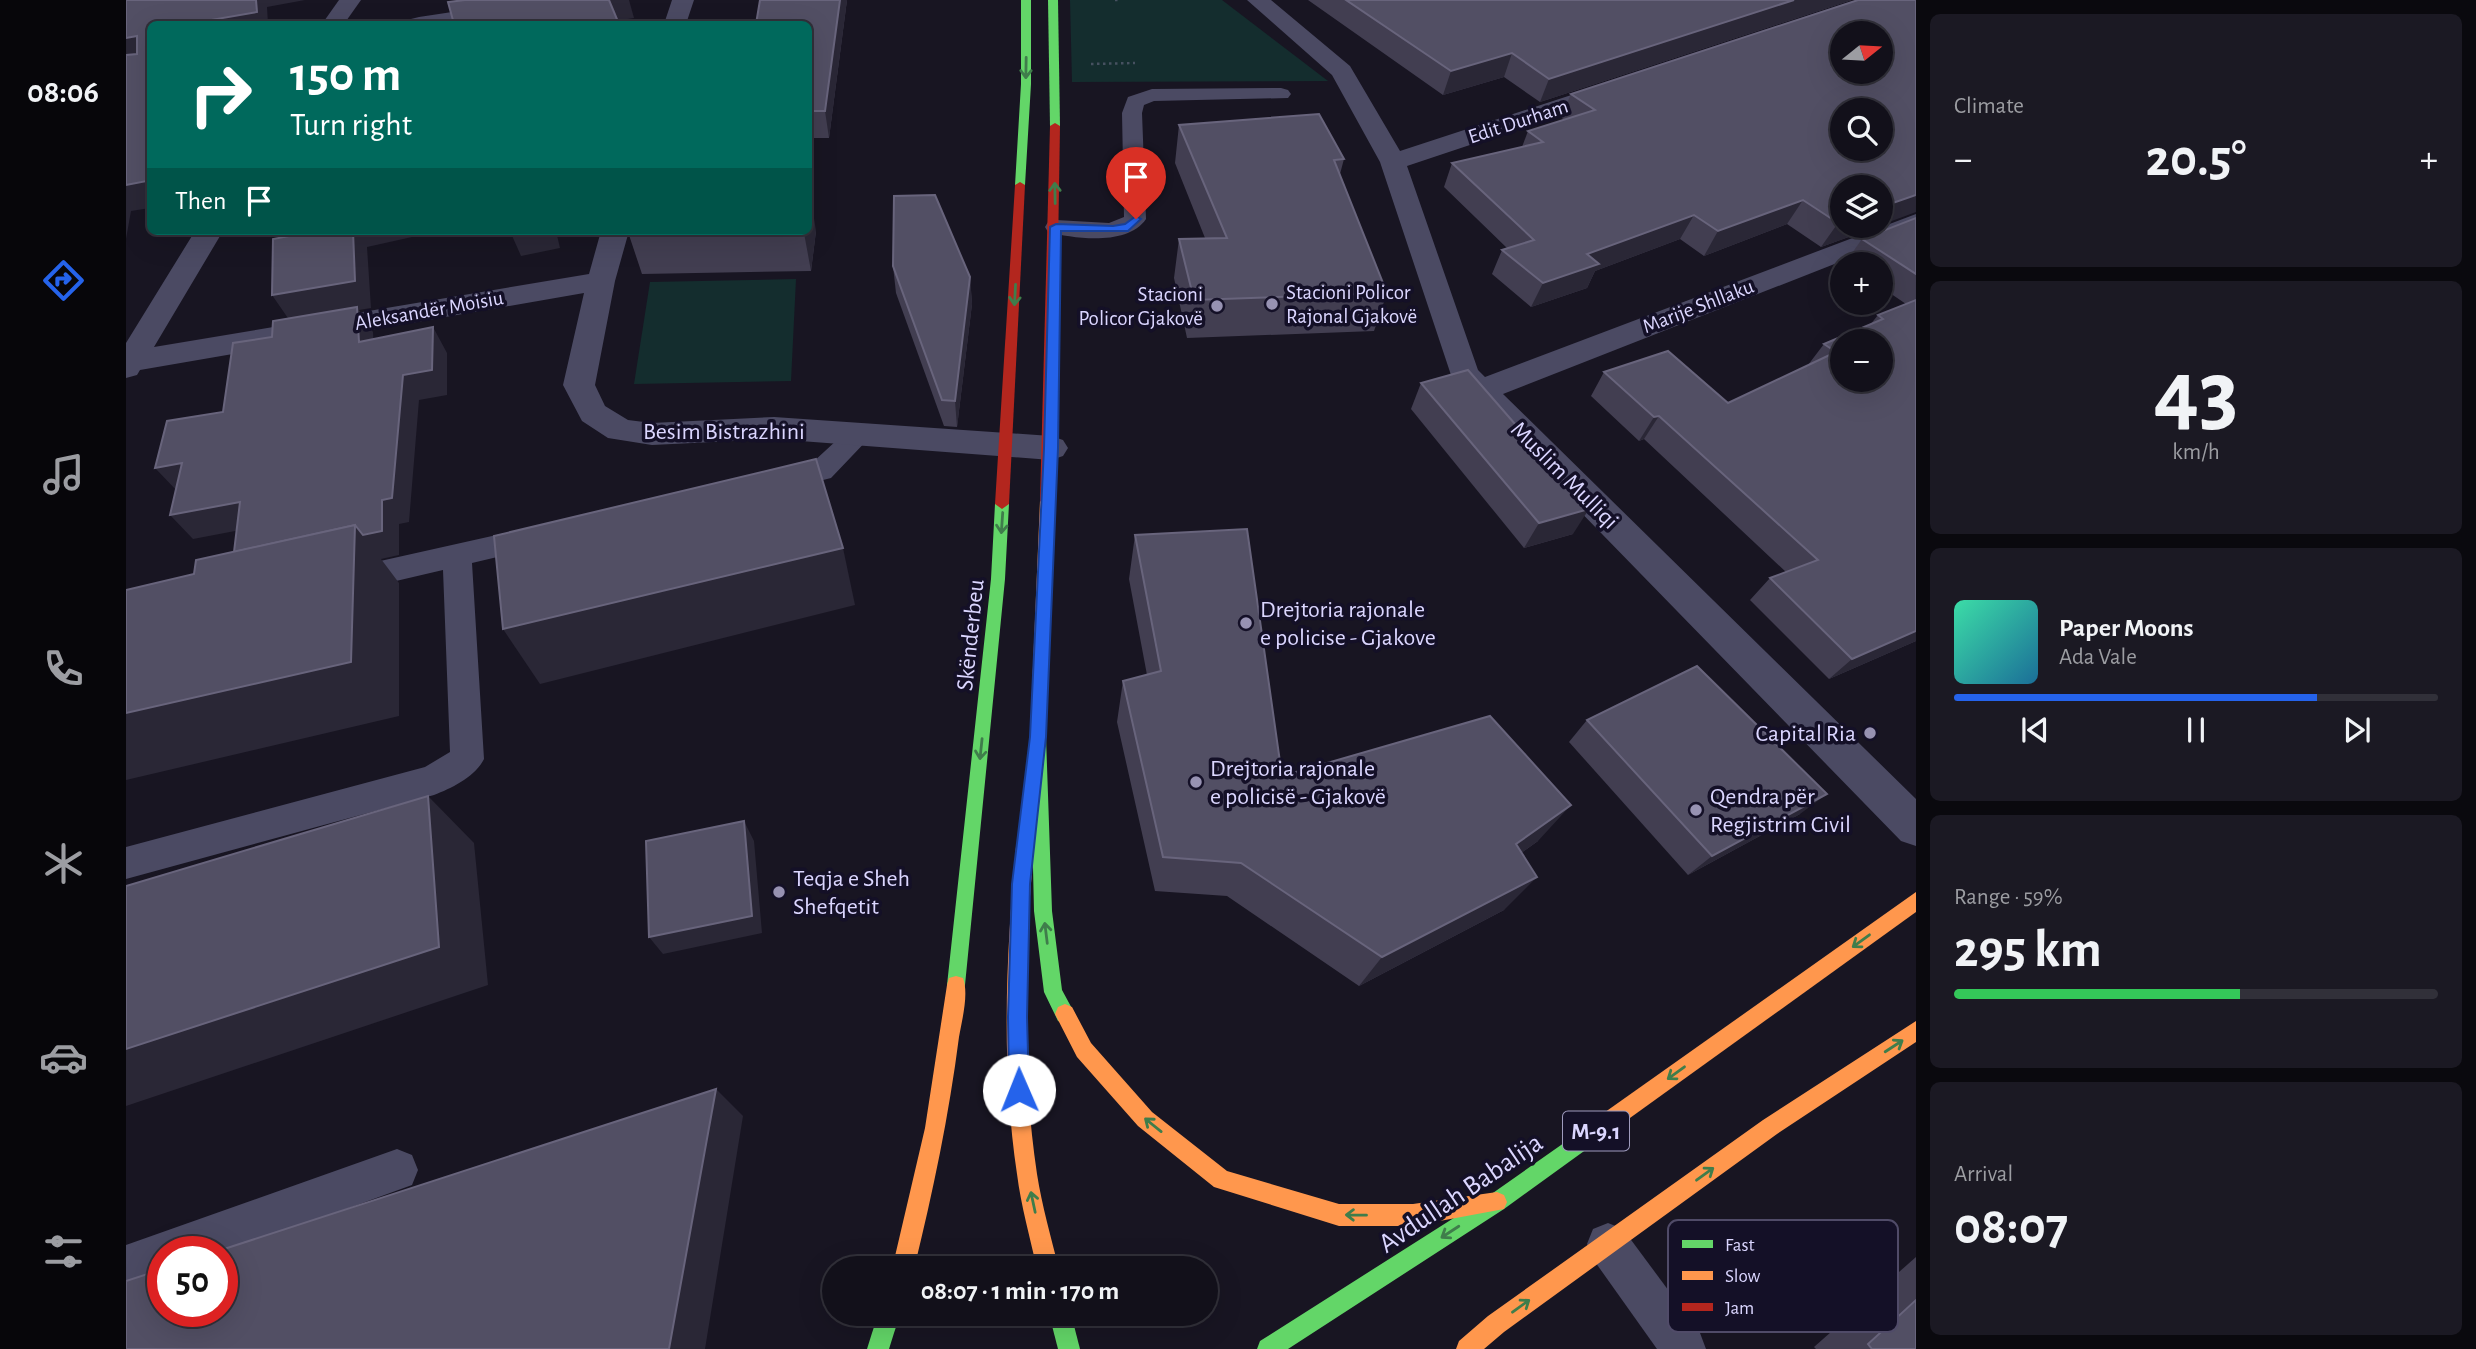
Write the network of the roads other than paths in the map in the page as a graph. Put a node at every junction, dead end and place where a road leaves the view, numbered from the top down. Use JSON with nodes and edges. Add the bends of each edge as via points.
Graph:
{"nodes":[{"id":1,"x":350,"y":0,"type":"edge"},
{"id":2,"x":574,"y":0,"type":"edge"},
{"id":3,"x":682,"y":0,"type":"edge"},
{"id":4,"x":1026,"y":0,"type":"edge"},
{"id":5,"x":1053,"y":0,"type":"edge"},
{"id":6,"x":1272,"y":2,"type":"edge"},
{"id":7,"x":335,"y":21,"type":"edge"},
{"id":8,"x":438,"y":21,"type":"edge"},
{"id":9,"x":677,"y":21,"type":"edge"},
{"id":10,"x":1644,"y":79,"type":"edge"},
{"id":11,"x":1281,"y":94,"type":"dead end"},
{"id":12,"x":1393,"y":162,"type":"junction"},
{"id":13,"x":1916,"y":222,"type":"edge"},
{"id":14,"x":1056,"y":227,"type":"junction"},
{"id":15,"x":207,"y":235,"type":"edge"},
{"id":16,"x":614,"y":235,"type":"edge"},
{"id":17,"x":601,"y":281,"type":"junction"},
{"id":18,"x":128,"y":364,"type":"edge"},
{"id":19,"x":1481,"y":390,"type":"junction"},
{"id":20,"x":859,"y":435,"type":"junction"},
{"id":21,"x":1008,"y":447,"type":"junction"},
{"id":22,"x":1051,"y":448,"type":"junction"},
{"id":23,"x":753,"y":486,"type":"edge"},
{"id":24,"x":565,"y":530,"type":"edge"},
{"id":25,"x":457,"y":555,"type":"junction"},
{"id":26,"x":324,"y":586,"type":"edge"},
{"id":27,"x":1038,"y":737,"type":"junction"},
{"id":28,"x":1916,"y":827,"type":"edge"},
{"id":29,"x":126,"y":863,"type":"edge"},
{"id":30,"x":1916,"y":901,"type":"edge"},
{"id":31,"x":1916,"y":1031,"type":"edge"},
{"id":32,"x":397,"y":1170,"type":"dead end"},
{"id":33,"x":1497,"y":1202,"type":"junction"},
{"id":34,"x":212,"y":1236,"type":"edge"},
{"id":35,"x":1608,"y":1244,"type":"junction"},
{"id":36,"x":906,"y":1256,"type":"edge"},
{"id":37,"x":1045,"y":1256,"type":"edge"},
{"id":38,"x":147,"y":1260,"type":"edge"},
{"id":39,"x":126,"y":1267,"type":"edge"},
{"id":40,"x":885,"y":1326,"type":"edge"},
{"id":41,"x":1063,"y":1326,"type":"edge"},
{"id":42,"x":1668,"y":1327,"type":"edge"},
{"id":43,"x":1672,"y":1332,"type":"edge"},
{"id":44,"x":878,"y":1349,"type":"edge"},
{"id":45,"x":1069,"y":1349,"type":"edge"},
{"id":46,"x":1268,"y":1349,"type":"edge"},
{"id":47,"x":1467,"y":1349,"type":"edge"},
{"id":48,"x":1684,"y":1349,"type":"edge"}],
"edges":[{"from":1,"to":7,"type":"street"},
{"from":2,"to":8,"type":"street"},
{"from":3,"to":9,"type":"street"},
{"from":4,"to":21,"type":"main road","name":"Skënderbeu","one_way":true},
{"from":14,"to":5,"type":"main road","one_way":true},
{"from":6,"to":12,"type":"street","name":"Muslim Mulliqi","via":[[1342,71]]},
{"from":10,"to":12,"type":"street","name":"Edit Durham"},
{"from":11,"to":14,"type":"lane","via":[[1152,95],[1135,101],[1136,219],[1128,227],[1113,229]]},
{"from":12,"to":19,"type":"street","name":"Muslim Mulliqi","via":[[1464,374]]},
{"from":13,"to":19,"type":"street","name":"Marije Shllaku"},
{"from":14,"to":22,"type":"main road"},
{"from":15,"to":18,"type":"street"},
{"from":16,"to":17,"type":"street","name":"Besim Bistrazhini"},
{"from":17,"to":18,"type":"street","name":"Aleksandër Moisiu"},
{"from":17,"to":20,"type":"street","name":"Besim Bistrazhini","via":[[579,386],[593,413],[620,430],[652,434],[774,428]]},
{"from":19,"to":28,"type":"street","name":"Muslim Mulliqi"},
{"from":20,"to":21,"type":"street","name":"Besim Bistrazhini"},
{"from":20,"to":23,"type":"lane","via":[[821,471]]},
{"from":21,"to":22,"type":"street","name":"Besim Bistrazhini"},
{"from":21,"to":36,"type":"main road","name":"Skënderbeu","one_way":true,"via":[[950,1041],[927,1173]]},
{"from":22,"to":27,"type":"main road"},
{"from":24,"to":25,"type":"lane"},
{"from":25,"to":26,"type":"lane"},
{"from":25,"to":29,"type":"lane","via":[[467,759],[435,780]]},
{"from":33,"to":27,"type":"main road","one_way":true,"via":[[1413,1215],[1339,1214],[1222,1180],[1145,1119],[1084,1050],[1053,992],[1043,911]]},
{"from":37,"to":27,"type":"main road","one_way":true,"via":[[1028,1176],[1018,1041],[1021,884]]},
{"from":30,"to":33,"type":"main road","name":"Avdullah Babalija","number":"M-9.1","one_way":true},
{"from":35,"to":31,"type":"main road","one_way":true,"via":[[1770,1127]]},
{"from":32,"to":34,"type":"lane"},
{"from":33,"to":46,"type":"main road","name":"Avdullah Babalija","number":"M-9.1","one_way":true},
{"from":35,"to":42,"type":"lane"},
{"from":47,"to":35,"type":"main road","one_way":true},
{"from":38,"to":39,"type":"lane"},
{"from":40,"to":44,"type":"main road"},
{"from":41,"to":45,"type":"main road"},
{"from":43,"to":48,"type":"lane"}]}
